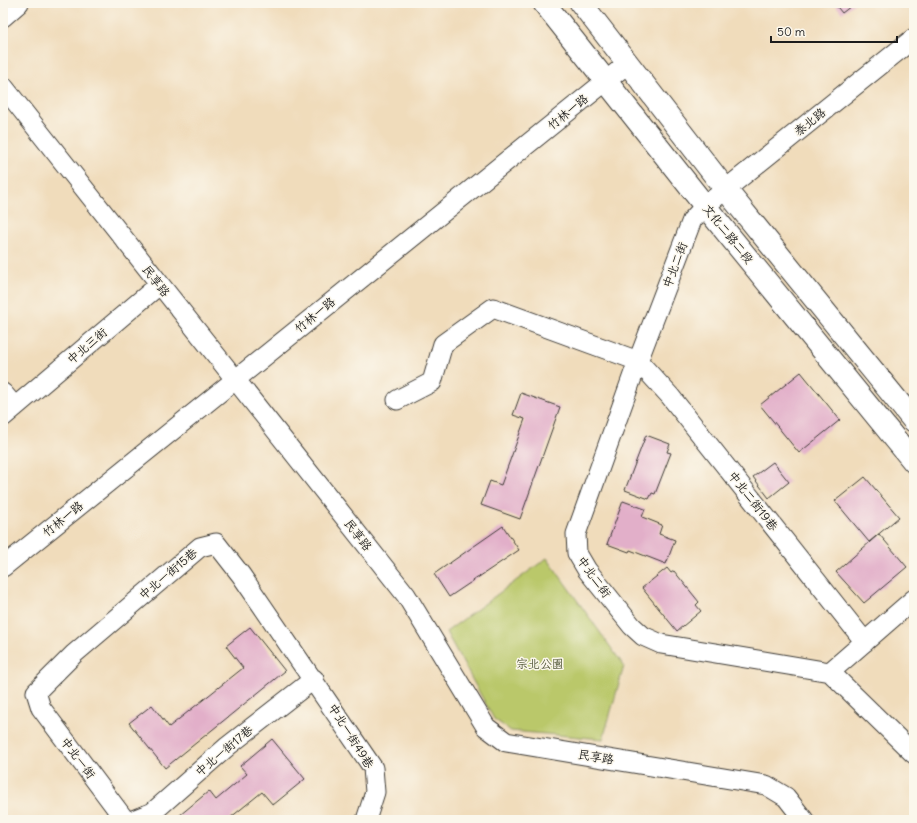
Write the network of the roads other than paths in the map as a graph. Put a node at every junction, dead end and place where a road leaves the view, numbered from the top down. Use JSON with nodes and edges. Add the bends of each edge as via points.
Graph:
{"nodes":[{"id":1,"x":19,"y":3,"type":"edge"},
{"id":2,"x":544,"y":3,"type":"edge"},
{"id":3,"x":581,"y":3,"type":"edge"},
{"id":4,"x":3,"y":17,"type":"edge"},
{"id":5,"x":914,"y":38,"type":"edge"},
{"id":6,"x":627,"y":64,"type":"junction"},
{"id":7,"x":605,"y":82,"type":"junction"},
{"id":8,"x":3,"y":86,"type":"edge"},
{"id":9,"x":726,"y":190,"type":"junction"},
{"id":10,"x":705,"y":206,"type":"junction"},
{"id":11,"x":159,"y":285,"type":"junction"},
{"id":12,"x":638,"y":362,"type":"junction"},
{"id":13,"x":235,"y":380,"type":"junction"},
{"id":14,"x":3,"y":393,"type":"edge"},
{"id":15,"x":397,"y":400,"type":"dead end"},
{"id":16,"x":9,"y":412,"type":"edge"},
{"id":17,"x":914,"y":421,"type":"edge"},
{"id":18,"x":914,"y":462,"type":"edge"},
{"id":19,"x":3,"y":567,"type":"edge"},
{"id":20,"x":914,"y":599,"type":"edge"},
{"id":21,"x":865,"y":642,"type":"junction"},
{"id":22,"x":830,"y":672,"type":"junction"},
{"id":23,"x":314,"y":679,"type":"junction"},
{"id":24,"x":36,"y":692,"type":"joint"},
{"id":25,"x":914,"y":754,"type":"edge"},
{"id":26,"x":125,"y":820,"type":"edge"},
{"id":27,"x":134,"y":820,"type":"edge"},
{"id":28,"x":366,"y":820,"type":"edge"},
{"id":29,"x":804,"y":820,"type":"edge"}],
"edges":[{"from":1,"to":4,"type":"street"},
{"from":2,"to":7,"type":"street","name":"文化二路二段"},
{"from":3,"to":6,"type":"street"},
{"from":5,"to":9,"type":"street","name":"泰北路"},
{"from":6,"to":7,"type":"street","name":"竹林一路"},
{"from":6,"to":9,"type":"street"},
{"from":7,"to":10,"type":"street","name":"文化二路二段"},
{"from":7,"to":13,"type":"street","name":"竹林一路"},
{"from":8,"to":11,"type":"street","name":"民享路"},
{"from":9,"to":10,"type":"street","name":"泰北路"},
{"from":9,"to":17,"type":"street"},
{"from":10,"to":12,"type":"street","name":"中北二街","via":[[692,220]]},
{"from":10,"to":18,"type":"street","name":"文化二路二段"},
{"from":11,"to":13,"type":"street","name":"民享路"},
{"from":11,"to":16,"type":"street","name":"中北三街"},
{"from":12,"to":15,"type":"street","via":[[493,308],[443,344],[432,382]]},
{"from":12,"to":21,"type":"street","name":"中北二街19巷","via":[[670,396]]},
{"from":12,"to":22,"type":"street","name":"中北二街","via":[[576,534],[576,553],[632,626],[643,636],[661,644]]},
{"from":13,"to":19,"type":"street","name":"竹林一路"},
{"from":13,"to":29,"type":"street","name":"民享路","via":[[406,595],[486,727],[506,742],[766,785],[786,797]]},
{"from":14,"to":16,"type":"street","name":"中北三街"},
{"from":20,"to":21,"type":"street"},
{"from":21,"to":22,"type":"street"},
{"from":22,"to":25,"type":"street"},
{"from":23,"to":24,"type":"street","name":"中北一街15巷","via":[[216,543],[200,547],[74,654]]},
{"from":23,"to":27,"type":"street","name":"中北一街17巷","via":[[228,746],[152,812]]},
{"from":23,"to":28,"type":"street","name":"中北一街49巷","via":[[373,768],[375,792]]},
{"from":24,"to":26,"type":"street","name":"中北一街","via":[[41,708]]}]}
